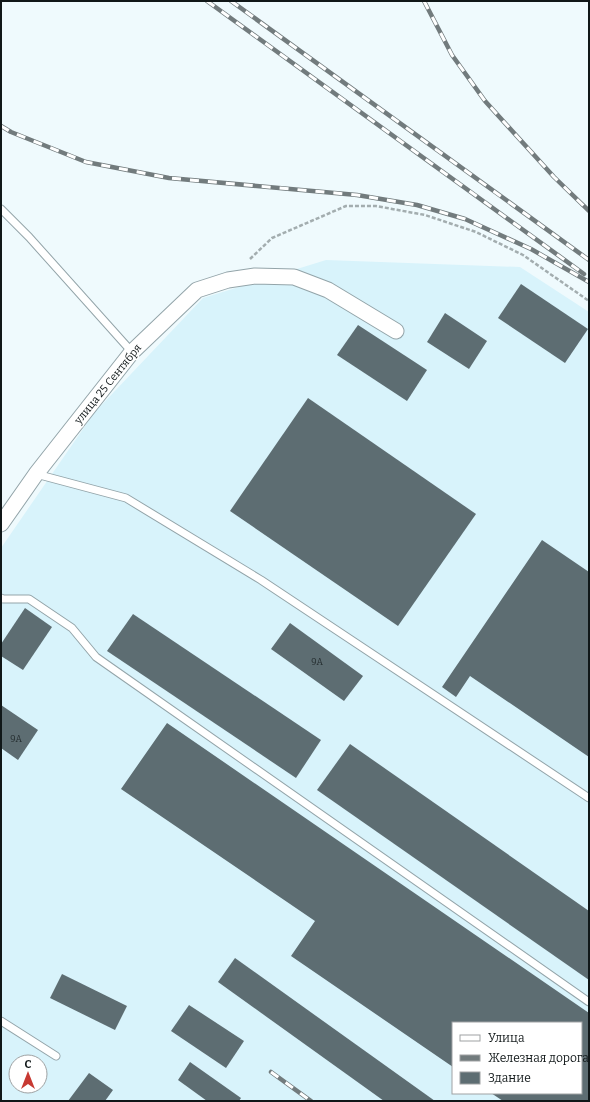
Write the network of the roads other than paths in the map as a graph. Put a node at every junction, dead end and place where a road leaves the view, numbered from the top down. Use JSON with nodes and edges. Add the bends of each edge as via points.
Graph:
{"nodes":[{"id":1,"x":1,"y":208,"type":"edge"},
{"id":2,"x":396,"y":331,"type":"dead end"},
{"id":3,"x":132,"y":352,"type":"junction"},
{"id":4,"x":36,"y":474,"type":"junction"},
{"id":5,"x":1,"y":524,"type":"edge"},
{"id":6,"x":1,"y":598,"type":"edge"},
{"id":7,"x":589,"y":798,"type":"edge"},
{"id":8,"x":589,"y":1002,"type":"edge"},
{"id":9,"x":1,"y":1020,"type":"edge"},
{"id":10,"x":56,"y":1056,"type":"dead end"}],
"edges":[{"from":1,"to":3,"type":"lane"},
{"from":2,"to":3,"type":"street","name":"улица 25 Сентября","via":[[328,290],[294,277],[256,276],[228,280],[197,290]]},
{"from":3,"to":4,"type":"street","name":"улица 25 Сентября"},
{"from":4,"to":5,"type":"street","name":"улица 25 Сентября"},
{"from":4,"to":7,"type":"lane","via":[[126,498],[260,580]]},
{"from":6,"to":8,"type":"lane","via":[[29,599],[72,628],[96,657]]},
{"from":9,"to":10,"type":"lane"}]}
